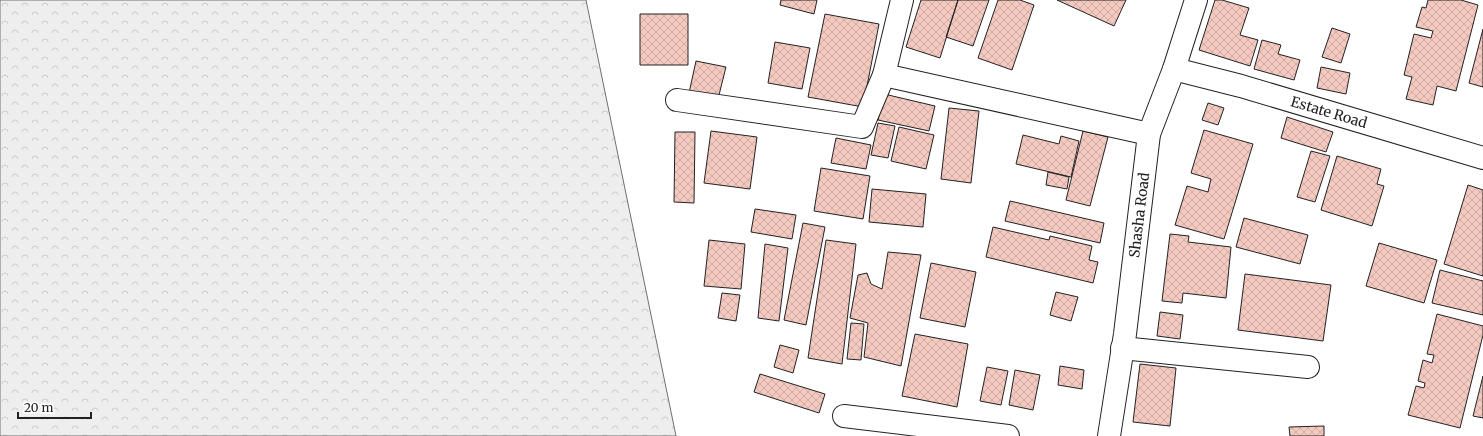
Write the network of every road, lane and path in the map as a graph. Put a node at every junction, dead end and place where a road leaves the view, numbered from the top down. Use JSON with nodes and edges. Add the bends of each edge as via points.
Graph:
{"nodes":[{"id":1,"x":902,"y":0,"type":"edge"},
{"id":2,"x":1196,"y":0,"type":"edge"},
{"id":3,"x":1174,"y":69,"type":"junction"},
{"id":4,"x":884,"y":75,"type":"junction"},
{"id":5,"x":677,"y":100,"type":"dead end"},
{"id":6,"x":1149,"y":134,"type":"junction"},
{"id":7,"x":1483,"y":158,"type":"edge"},
{"id":8,"x":1122,"y":348,"type":"junction"},
{"id":9,"x":1308,"y":367,"type":"dead end"},
{"id":10,"x":844,"y":416,"type":"dead end"},
{"id":11,"x":1008,"y":436,"type":"edge"},
{"id":12,"x":1109,"y":436,"type":"edge"}],
"edges":[{"from":1,"to":4,"type":"street"},
{"from":2,"to":3,"type":"street","name":"Shasha Road"},
{"from":3,"to":6,"type":"street","name":"Shasha Road"},
{"from":3,"to":7,"type":"street","name":"Estate Road","via":[[1242,86]]},
{"from":4,"to":5,"type":"street","via":[[862,127]]},
{"from":4,"to":6,"type":"street"},
{"from":6,"to":8,"type":"street","name":"Shasha Road"},
{"from":8,"to":9,"type":"street"},
{"from":8,"to":12,"type":"street","name":"Shasha Road"},
{"from":10,"to":11,"type":"street"}]}
